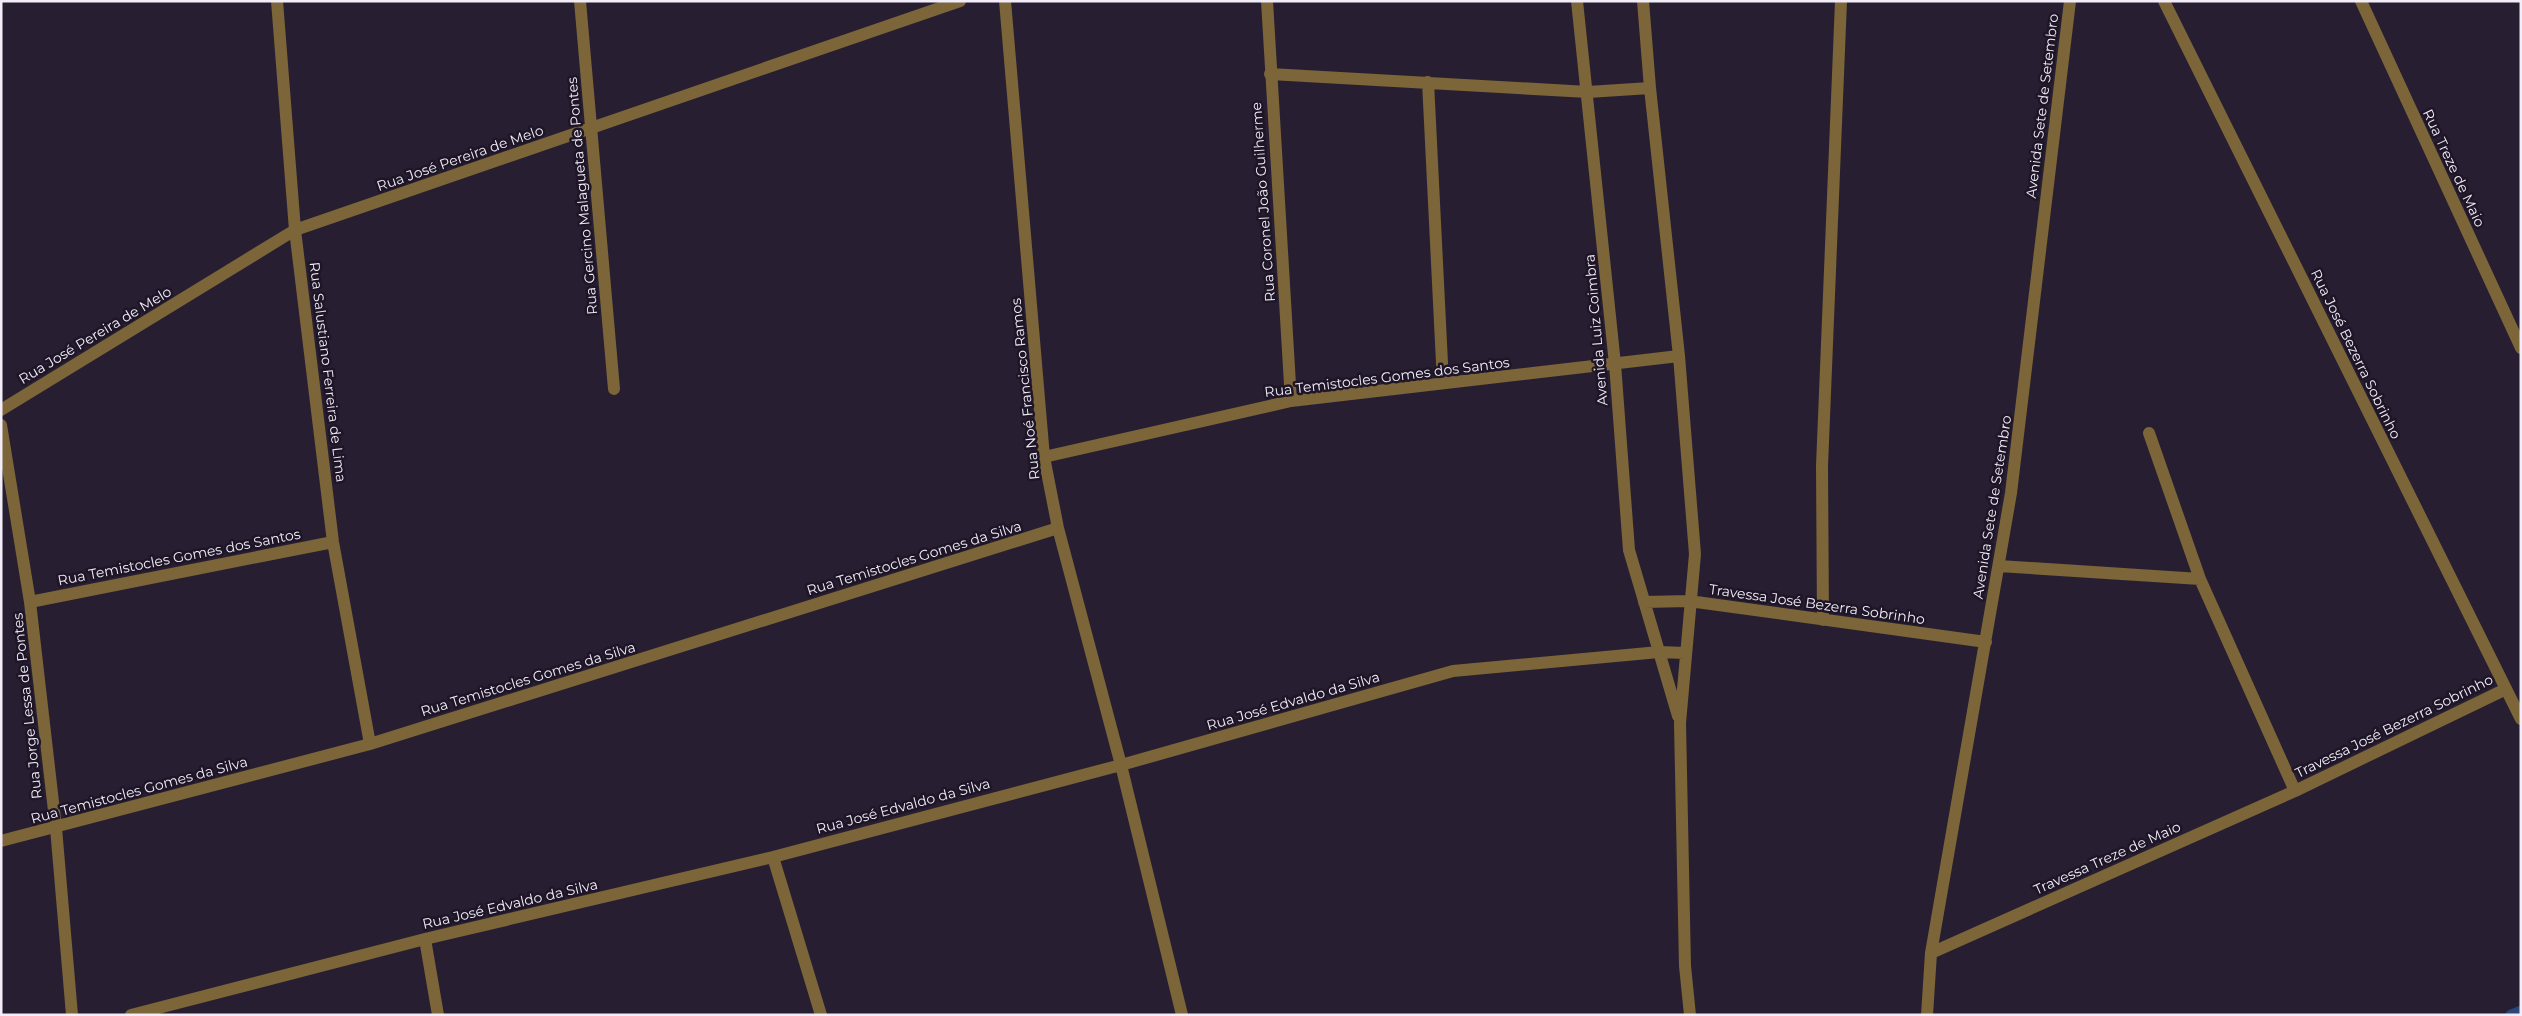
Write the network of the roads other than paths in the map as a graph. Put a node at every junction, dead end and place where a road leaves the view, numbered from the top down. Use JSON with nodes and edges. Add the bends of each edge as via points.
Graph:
{"nodes":[{"id":1,"x":277,"y":1,"type":"edge"},
{"id":2,"x":580,"y":1,"type":"edge"},
{"id":3,"x":960,"y":1,"type":"edge"},
{"id":4,"x":1005,"y":1,"type":"edge"},
{"id":5,"x":1267,"y":1,"type":"edge"},
{"id":6,"x":1577,"y":1,"type":"edge"},
{"id":7,"x":1643,"y":1,"type":"edge"},
{"id":8,"x":1841,"y":1,"type":"edge"},
{"id":9,"x":2070,"y":1,"type":"edge"},
{"id":10,"x":2164,"y":1,"type":"edge"},
{"id":11,"x":2361,"y":1,"type":"edge"},
{"id":12,"x":1270,"y":74,"type":"junction"},
{"id":13,"x":1428,"y":82,"type":"junction"},
{"id":14,"x":1650,"y":88,"type":"junction"},
{"id":15,"x":1588,"y":92,"type":"junction"},
{"id":16,"x":592,"y":128,"type":"junction"},
{"id":17,"x":295,"y":230,"type":"junction"},
{"id":18,"x":2521,"y":348,"type":"edge"},
{"id":19,"x":1679,"y":356,"type":"junction"},
{"id":20,"x":1615,"y":364,"type":"junction"},
{"id":21,"x":1443,"y":383,"type":"junction"},
{"id":22,"x":614,"y":388,"type":"dead end"},
{"id":23,"x":1291,"y":401,"type":"junction"},
{"id":24,"x":1,"y":410,"type":"edge"},
{"id":25,"x":1,"y":425,"type":"edge"},
{"id":26,"x":2148,"y":433,"type":"dead end"},
{"id":27,"x":1044,"y":457,"type":"junction"},
{"id":28,"x":1058,"y":528,"type":"junction"},
{"id":29,"x":334,"y":542,"type":"junction"},
{"id":30,"x":1999,"y":566,"type":"junction"},
{"id":31,"x":2200,"y":579,"type":"junction"},
{"id":32,"x":30,"y":602,"type":"junction"},
{"id":33,"x":1644,"y":602,"type":"junction"},
{"id":34,"x":1689,"y":602,"type":"junction"},
{"id":35,"x":1823,"y":620,"type":"junction"},
{"id":36,"x":1986,"y":642,"type":"junction"},
{"id":37,"x":1659,"y":652,"type":"junction"},
{"id":38,"x":1685,"y":653,"type":"junction"},
{"id":39,"x":2506,"y":689,"type":"junction"},
{"id":40,"x":2521,"y":719,"type":"edge"},
{"id":41,"x":1680,"y":723,"type":"junction"},
{"id":42,"x":370,"y":744,"type":"junction"},
{"id":43,"x":1121,"y":765,"type":"junction"},
{"id":44,"x":2295,"y":791,"type":"junction"},
{"id":45,"x":56,"y":828,"type":"junction"},
{"id":46,"x":1,"y":841,"type":"edge"},
{"id":47,"x":773,"y":857,"type":"junction"},
{"id":48,"x":426,"y":939,"type":"junction"},
{"id":49,"x":1931,"y":953,"type":"junction"},
{"id":50,"x":72,"y":1015,"type":"edge"},
{"id":51,"x":131,"y":1015,"type":"edge"},
{"id":52,"x":438,"y":1015,"type":"edge"},
{"id":53,"x":821,"y":1015,"type":"edge"},
{"id":54,"x":1182,"y":1015,"type":"edge"},
{"id":55,"x":1690,"y":1015,"type":"edge"},
{"id":56,"x":1927,"y":1015,"type":"edge"}],
"edges":[{"from":1,"to":17,"type":"street","name":"Rua Salustiano Ferreira de Lima"},
{"from":2,"to":16,"type":"street","name":"Rua Gercino Malagueta de Pontes"},
{"from":3,"to":16,"type":"street","name":"Rua José Pereira de Melo"},
{"from":4,"to":27,"type":"street","name":"Rua Noé Francisco Ramos"},
{"from":5,"to":12,"type":"street","name":"Rua Coronel João Guilherme"},
{"from":6,"to":15,"type":"street","name":"Avenida Luiz Coimbra"},
{"from":7,"to":14,"type":"street"},
{"from":8,"to":35,"type":"street","via":[[1822,466]]},
{"from":9,"to":30,"type":"street","name":"Avenida Sete de Setembro","via":[[2012,493]]},
{"from":10,"to":39,"type":"street","name":"Rua José Bezerra Sobrinho"},
{"from":11,"to":18,"type":"street","name":"Rua Treze de Maio"},
{"from":12,"to":13,"type":"street"},
{"from":12,"to":23,"type":"street","name":"Rua Coronel João Guilherme"},
{"from":13,"to":15,"type":"street"},
{"from":13,"to":21,"type":"street"},
{"from":14,"to":15,"type":"street"},
{"from":14,"to":19,"type":"street"},
{"from":15,"to":20,"type":"street","name":"Avenida Luiz Coimbra"},
{"from":16,"to":17,"type":"street","name":"Rua José Pereira de Melo"},
{"from":16,"to":22,"type":"street","name":"Rua Gercino Malagueta de Pontes"},
{"from":17,"to":24,"type":"street","name":"Rua José Pereira de Melo"},
{"from":17,"to":29,"type":"street","name":"Rua Salustiano Ferreira de Lima"},
{"from":19,"to":20,"type":"street","name":"Rua Temistocles Gomes dos Santos"},
{"from":19,"to":34,"type":"street","via":[[1695,554]]},
{"from":20,"to":21,"type":"street","name":"Rua Temistocles Gomes dos Santos"},
{"from":20,"to":33,"type":"street","name":"Avenida Luiz Coimbra","via":[[1628,550]]},
{"from":21,"to":23,"type":"street","name":"Rua Temistocles Gomes dos Santos"},
{"from":23,"to":27,"type":"street","name":"Rua Temistocles Gomes dos Santos"},
{"from":25,"to":32,"type":"street","name":"Rua Jorge Lessa de Pontes"},
{"from":26,"to":31,"type":"street"},
{"from":27,"to":28,"type":"street","name":"Rua Noé Francisco Ramos"},
{"from":28,"to":42,"type":"street","name":"Rua Temistocles Gomes da Silva"},
{"from":28,"to":43,"type":"street","name":"Rua Noé Francisco Ramos"},
{"from":29,"to":32,"type":"street","name":"Rua Temistocles Gomes dos Santos"},
{"from":29,"to":42,"type":"street","name":"Rua Salustiano Ferreira de Lima"},
{"from":30,"to":31,"type":"street"},
{"from":30,"to":36,"type":"street","name":"Avenida Sete de Setembro"},
{"from":31,"to":44,"type":"street"},
{"from":32,"to":45,"type":"street","name":"Rua Jorge Lessa de Pontes"},
{"from":33,"to":34,"type":"street","name":"Travessa José Bezerra Sobrinho"},
{"from":33,"to":37,"type":"street","name":"Avenida Luiz Coimbra"},
{"from":34,"to":35,"type":"street","name":"Travessa José Bezerra Sobrinho"},
{"from":34,"to":38,"type":"street"},
{"from":35,"to":36,"type":"street","name":"Travessa José Bezerra Sobrinho"},
{"from":36,"to":49,"type":"street","name":"Avenida Sete de Setembro"},
{"from":37,"to":38,"type":"street","name":"Rua José Edvaldo da Silva"},
{"from":37,"to":41,"type":"street","name":"Avenida Luiz Coimbra"},
{"from":37,"to":43,"type":"street","name":"Rua José Edvaldo da Silva","via":[[1453,671]]},
{"from":38,"to":41,"type":"street"},
{"from":39,"to":40,"type":"street","name":"Rua José Bezerra Sobrinho"},
{"from":39,"to":44,"type":"street","name":"Travessa José Bezerra Sobrinho"},
{"from":41,"to":55,"type":"street","via":[[1685,966]]},
{"from":42,"to":45,"type":"street","name":"Rua Temistocles Gomes da Silva"},
{"from":43,"to":47,"type":"street","name":"Rua José Edvaldo da Silva"},
{"from":43,"to":54,"type":"street","name":"Rua Noé Francisco Ramos"},
{"from":44,"to":49,"type":"street","name":"Travessa Treze de Maio"},
{"from":45,"to":46,"type":"street","name":"Rua Temistocles Gomes da Silva"},
{"from":45,"to":50,"type":"street","name":"Rua Jorge Lessa de Pontes"},
{"from":47,"to":48,"type":"street","name":"Rua José Edvaldo da Silva"},
{"from":47,"to":53,"type":"street"},
{"from":48,"to":51,"type":"street","name":"Rua José Edvaldo da Silva"},
{"from":48,"to":52,"type":"street"},
{"from":49,"to":56,"type":"street","name":"Avenida Sete de Setembro"}]}
